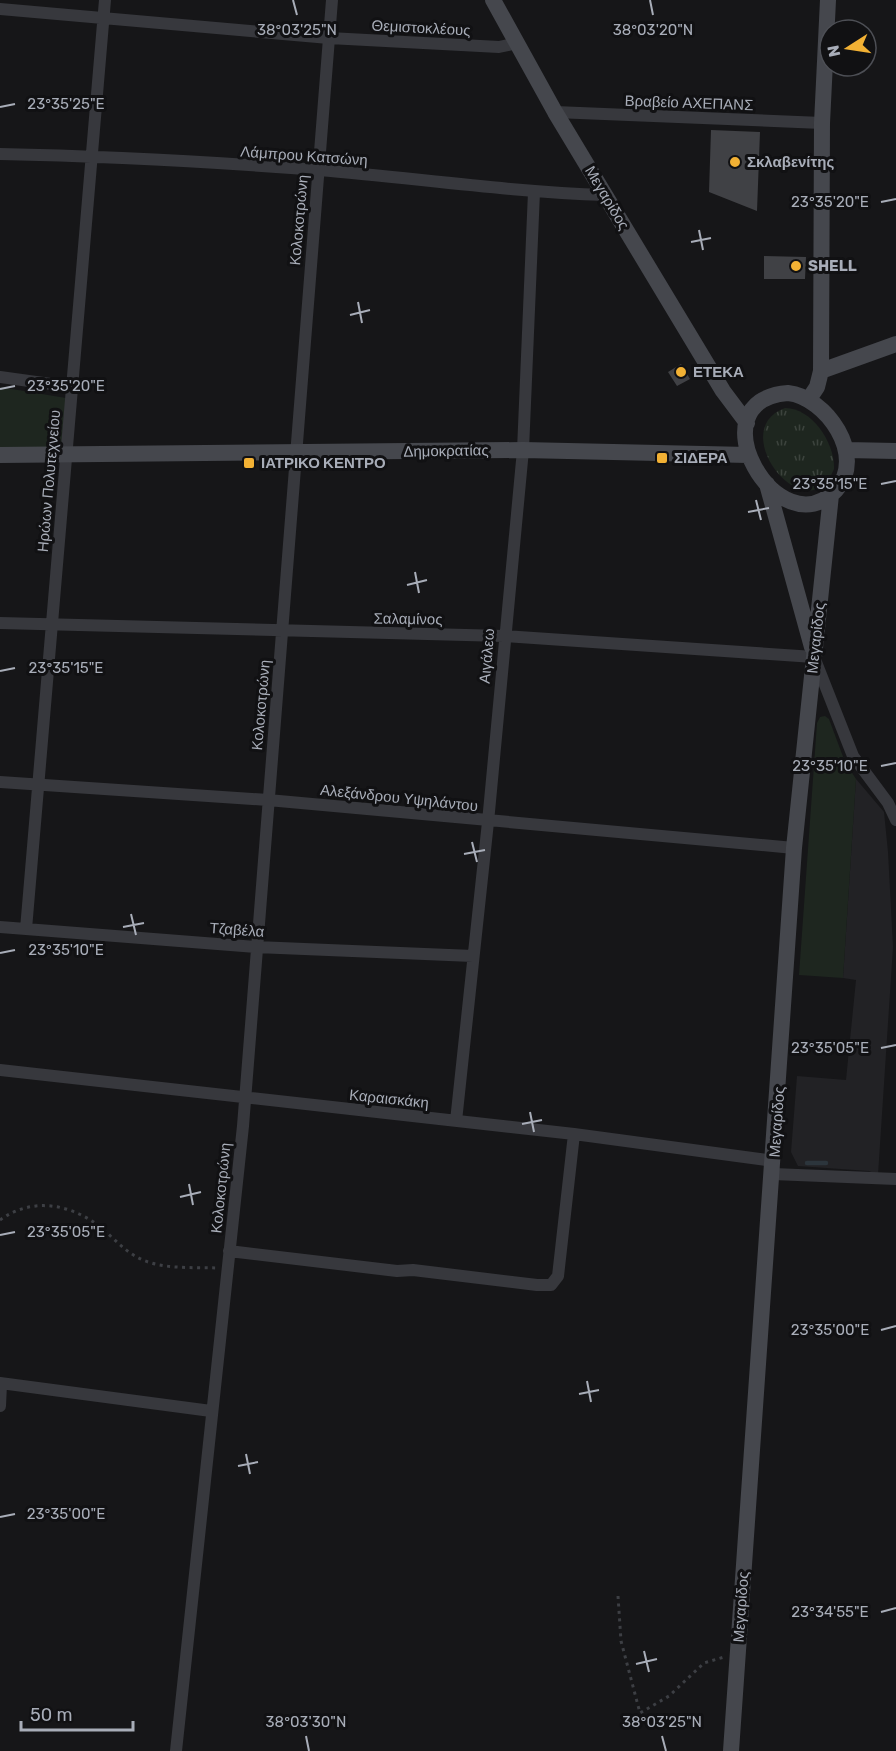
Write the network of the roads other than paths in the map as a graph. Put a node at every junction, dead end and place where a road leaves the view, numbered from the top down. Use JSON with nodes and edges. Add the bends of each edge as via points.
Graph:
{"nodes":[{"id":1,"x":105,"y":0,"type":"edge"},
{"id":2,"x":332,"y":0,"type":"edge"},
{"id":3,"x":493,"y":0,"type":"edge"},
{"id":4,"x":828,"y":0,"type":"edge"},
{"id":5,"x":0,"y":9,"type":"edge"},
{"id":6,"x":104,"y":18,"type":"junction"},
{"id":7,"x":329,"y":38,"type":"junction"},
{"id":8,"x":517,"y":43,"type":"junction"},
{"id":9,"x":555,"y":112,"type":"junction"},
{"id":10,"x":822,"y":123,"type":"junction"},
{"id":11,"x":0,"y":154,"type":"edge"},
{"id":12,"x":92,"y":156,"type":"junction"},
{"id":13,"x":318,"y":170,"type":"junction"},
{"id":14,"x":534,"y":192,"type":"junction"},
{"id":15,"x":605,"y":195,"type":"junction"},
{"id":16,"x":896,"y":344,"type":"edge"},
{"id":17,"x":821,"y":371,"type":"junction"},
{"id":18,"x":0,"y":377,"type":"edge"},
{"id":19,"x":72,"y":387,"type":"junction"},
{"id":20,"x":809,"y":399,"type":"junction"},
{"id":21,"x":747,"y":423,"type":"junction"},
{"id":22,"x":523,"y":450,"type":"junction"},
{"id":23,"x":846,"y":450,"type":"junction"},
{"id":24,"x":896,"y":451,"type":"edge"},
{"id":25,"x":296,"y":452,"type":"junction"},
{"id":26,"x":67,"y":454,"type":"junction"},
{"id":27,"x":0,"y":455,"type":"edge"},
{"id":28,"x":748,"y":455,"type":"junction"},
{"id":29,"x":767,"y":483,"type":"junction"},
{"id":30,"x":831,"y":495,"type":"junction"},
{"id":31,"x":0,"y":623,"type":"edge"},
{"id":32,"x":52,"y":623,"type":"junction"},
{"id":33,"x":281,"y":632,"type":"junction"},
{"id":34,"x":504,"y":636,"type":"junction"},
{"id":35,"x":814,"y":657,"type":"junction"},
{"id":36,"x":0,"y":782,"type":"edge"},
{"id":37,"x":39,"y":784,"type":"junction"},
{"id":38,"x":268,"y":800,"type":"junction"},
{"id":39,"x":896,"y":820,"type":"edge"},
{"id":40,"x":489,"y":822,"type":"junction"},
{"id":41,"x":794,"y":848,"type":"junction"},
{"id":42,"x":0,"y":927,"type":"edge"},
{"id":43,"x":26,"y":928,"type":"junction"},
{"id":44,"x":256,"y":947,"type":"junction"},
{"id":45,"x":472,"y":956,"type":"junction"},
{"id":46,"x":0,"y":1071,"type":"edge"},
{"id":47,"x":244,"y":1099,"type":"junction"},
{"id":48,"x":456,"y":1121,"type":"junction"},
{"id":49,"x":574,"y":1134,"type":"junction"},
{"id":50,"x":774,"y":1168,"type":"junction"},
{"id":51,"x":896,"y":1179,"type":"edge"},
{"id":52,"x":229,"y":1251,"type":"junction"},
{"id":53,"x":1,"y":1384,"type":"edge"},
{"id":54,"x":0,"y":1406,"type":"edge"},
{"id":55,"x":211,"y":1411,"type":"junction"},
{"id":56,"x":176,"y":1751,"type":"edge"},
{"id":57,"x":731,"y":1751,"type":"edge"}],
"edges":[{"from":1,"to":6,"type":"street","name":"Ηρώων Πολυτεχνείου"},
{"from":2,"to":7,"type":"street","name":"Κολοκοτρώνη"},
{"from":3,"to":8,"type":"street","name":"Μεγαρίδος"},
{"from":4,"to":10,"type":"street"},
{"from":5,"to":6,"type":"street","name":"Θεμιστοκλέους"},
{"from":6,"to":7,"type":"street","name":"Θεμιστοκλέους"},
{"from":6,"to":12,"type":"street","name":"Ηρώων Πολυτεχνείου"},
{"from":7,"to":8,"type":"street","name":"Θεμιστοκλέους","via":[[499,47]]},
{"from":7,"to":13,"type":"street","name":"Κολοκοτρώνη"},
{"from":8,"to":9,"type":"street","name":"Μεγαρίδος"},
{"from":9,"to":10,"type":"street","name":"Βραβείο ΑΧΕΠΑΝΣ"},
{"from":9,"to":15,"type":"street","name":"Μεγαρίδος"},
{"from":10,"to":17,"type":"street"},
{"from":11,"to":12,"type":"street","name":"Λάμπρου Κατσώνη"},
{"from":12,"to":13,"type":"street","name":"Λάμπρου Κατσώνη"},
{"from":12,"to":19,"type":"street","name":"Ηρώων Πολυτεχνείου"},
{"from":13,"to":14,"type":"street","name":"Λάμπρου Κατσώνη"},
{"from":13,"to":25,"type":"street","name":"Κολοκοτρώνη"},
{"from":14,"to":15,"type":"street","name":"Λάμπρου Κατσώνη"},
{"from":14,"to":22,"type":"street","name":"Αιγάλεω"},
{"from":15,"to":21,"type":"street","name":"Μεγαρίδος","via":[[723,391]]},
{"from":16,"to":17,"type":"street"},
{"from":17,"to":20,"type":"street"},
{"from":18,"to":19,"type":"street"},
{"from":19,"to":26,"type":"street","name":"Ηρώων Πολυτεχνείου"},
{"from":20,"to":21,"type":"street","via":[[788,393],[774,396],[756,407]]},
{"from":20,"to":23,"type":"street","via":[[825,414]]},
{"from":21,"to":28,"type":"street","via":[[744,441]]},
{"from":22,"to":25,"type":"street","name":"Δημοκρατίας"},
{"from":22,"to":28,"type":"street","name":"Δημοκρατίας"},
{"from":22,"to":34,"type":"street","name":"Αιγάλεω"},
{"from":23,"to":24,"type":"street"},
{"from":23,"to":30,"type":"street","via":[[844,477]]},
{"from":25,"to":26,"type":"street","name":"Δημοκρατίας"},
{"from":25,"to":33,"type":"street","name":"Κολοκοτρώνη"},
{"from":26,"to":27,"type":"street","name":"Δημοκρατίας"},
{"from":26,"to":32,"type":"street","name":"Ηρώων Πολυτεχνείου"},
{"from":28,"to":29,"type":"street"},
{"from":29,"to":30,"type":"street","via":[[783,498],[799,503]]},
{"from":29,"to":35,"type":"street"},
{"from":30,"to":35,"type":"street","name":"Μεγαρίδος"},
{"from":31,"to":32,"type":"street","name":"Σαλαμίνος"},
{"from":32,"to":33,"type":"street","name":"Σαλαμίνος"},
{"from":32,"to":37,"type":"street","name":"Ηρώων Πολυτεχνείου"},
{"from":33,"to":34,"type":"street","name":"Σαλαμίνος"},
{"from":33,"to":38,"type":"street","name":"Κολοκοτρώνη"},
{"from":34,"to":35,"type":"street","name":"Σαλαμίνος"},
{"from":34,"to":40,"type":"street","name":"Αιγάλεω"},
{"from":35,"to":39,"type":"street","via":[[853,756]]},
{"from":35,"to":41,"type":"street","name":"Μεγαρίδος"},
{"from":36,"to":37,"type":"street","name":"Αλεξάνδρου Υψηλάντου"},
{"from":37,"to":38,"type":"street","name":"Αλεξάνδρου Υψηλάντου"},
{"from":37,"to":43,"type":"street","name":"Ηρώων Πολυτεχνείου"},
{"from":38,"to":40,"type":"street","name":"Αλεξάνδρου Υψηλάντου"},
{"from":38,"to":44,"type":"street","name":"Κολοκοτρώνη"},
{"from":40,"to":41,"type":"street","name":"Αλεξάνδρου Υψηλάντου"},
{"from":40,"to":45,"type":"street","name":"Αιγάλεω"},
{"from":41,"to":50,"type":"street","name":"Μεγαρίδος"},
{"from":42,"to":43,"type":"street","name":"Τζαβέλα"},
{"from":43,"to":44,"type":"street","name":"Τζαβέλα"},
{"from":44,"to":45,"type":"street","name":"Τζαβέλα"},
{"from":44,"to":47,"type":"street","name":"Κολοκοτρώνη"},
{"from":45,"to":48,"type":"street","name":"Αιγάλεω"},
{"from":46,"to":47,"type":"street","name":"Καραισκάκη"},
{"from":47,"to":48,"type":"street","name":"Καραισκάκη"},
{"from":47,"to":52,"type":"street","name":"Κολοκοτρώνη"},
{"from":48,"to":49,"type":"street","name":"Καραισκάκη"},
{"from":49,"to":50,"type":"street","name":"Καραισκάκη"},
{"from":49,"to":52,"type":"street","via":[[558,1276],[551,1284]]},
{"from":50,"to":51,"type":"street","name":"Καραισκάκη"},
{"from":50,"to":57,"type":"street","name":"Μεγαρίδος"},
{"from":52,"to":55,"type":"street","name":"Κολοκοτρώνη"},
{"from":53,"to":54,"type":"street"},
{"from":53,"to":55,"type":"street"},
{"from":55,"to":56,"type":"street","name":"Κολοκοτρώνη"}]}
